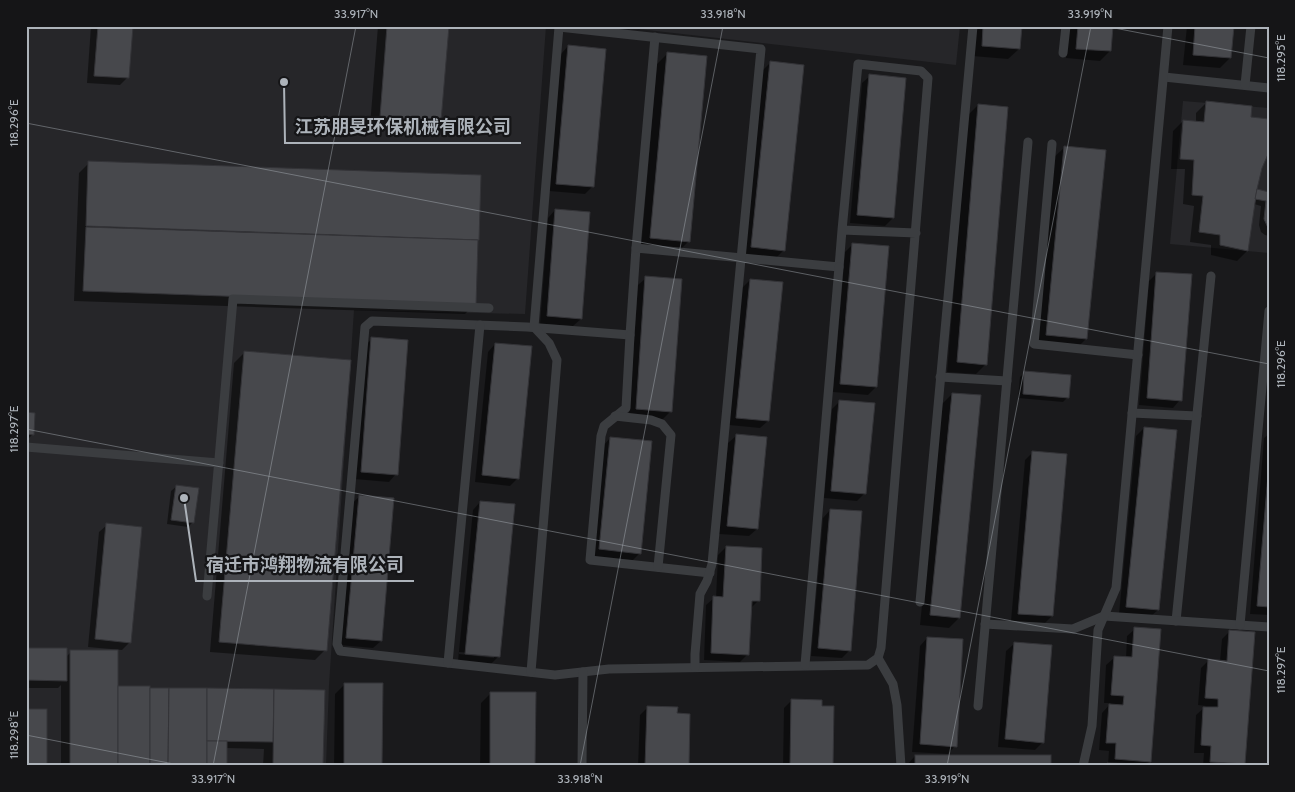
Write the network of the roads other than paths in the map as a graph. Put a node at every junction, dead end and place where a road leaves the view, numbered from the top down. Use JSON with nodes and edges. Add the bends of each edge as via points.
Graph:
{"nodes":[{"id":1,"x":973,"y":26,"type":"edge"},
{"id":2,"x":1066,"y":26,"type":"edge"},
{"id":3,"x":1168,"y":26,"type":"edge"},
{"id":4,"x":1251,"y":26,"type":"edge"},
{"id":5,"x":655,"y":37,"type":"junction"},
{"id":6,"x":1063,"y":53,"type":"dead end"},
{"id":7,"x":1164,"y":77,"type":"junction"},
{"id":8,"x":1245,"y":85,"type":"junction"},
{"id":9,"x":1269,"y":88,"type":"edge"},
{"id":10,"x":1028,"y":142,"type":"dead end"},
{"id":11,"x":1052,"y":144,"type":"dead end"},
{"id":12,"x":842,"y":230,"type":"junction"},
{"id":13,"x":916,"y":233,"type":"junction"},
{"id":14,"x":636,"y":248,"type":"junction"},
{"id":15,"x":740,"y":257,"type":"junction"},
{"id":16,"x":839,"y":266,"type":"junction"},
{"id":17,"x":1211,"y":276,"type":"dead end"},
{"id":18,"x":489,"y":308,"type":"dead end"},
{"id":19,"x":1269,"y":311,"type":"edge"},
{"id":20,"x":480,"y":325,"type":"junction"},
{"id":21,"x":534,"y":327,"type":"junction"},
{"id":22,"x":630,"y":335,"type":"junction"},
{"id":23,"x":1138,"y":354,"type":"junction"},
{"id":24,"x":940,"y":377,"type":"junction"},
{"id":25,"x":1007,"y":381,"type":"junction"},
{"id":26,"x":1132,"y":413,"type":"junction"},
{"id":27,"x":1264,"y":413,"type":"edge"},
{"id":28,"x":615,"y":416,"type":"junction"},
{"id":29,"x":1197,"y":416,"type":"junction"},
{"id":30,"x":26,"y":447,"type":"edge"},
{"id":31,"x":219,"y":463,"type":"junction"},
{"id":32,"x":658,"y":567,"type":"junction"},
{"id":33,"x":710,"y":573,"type":"junction"},
{"id":34,"x":207,"y":596,"type":"dead end"},
{"id":35,"x":920,"y":602,"type":"dead end"},
{"id":36,"x":1104,"y":616,"type":"junction"},
{"id":37,"x":1176,"y":621,"type":"junction"},
{"id":38,"x":985,"y":624,"type":"junction"},
{"id":39,"x":1240,"y":625,"type":"junction"},
{"id":40,"x":1269,"y":627,"type":"edge"},
{"id":41,"x":878,"y":658,"type":"junction"},
{"id":42,"x":448,"y":663,"type":"junction"},
{"id":43,"x":805,"y":666,"type":"junction"},
{"id":44,"x":695,"y":668,"type":"junction"},
{"id":45,"x":531,"y":672,"type":"junction"},
{"id":46,"x":583,"y":672,"type":"junction"},
{"id":47,"x":978,"y":706,"type":"dead end"},
{"id":48,"x":582,"y":766,"type":"edge"},
{"id":49,"x":901,"y":766,"type":"edge"},
{"id":50,"x":1083,"y":766,"type":"edge"}],
"edges":[{"from":1,"to":24,"type":"lane"},
{"from":2,"to":6,"type":"lane"},
{"from":3,"to":7,"type":"lane"},
{"from":4,"to":8,"type":"lane"},
{"from":5,"to":14,"type":"lane"},
{"from":5,"to":15,"type":"lane","via":[[761,49]]},
{"from":5,"to":21,"type":"lane","via":[[559,27]]},
{"from":7,"to":8,"type":"lane"},
{"from":7,"to":23,"type":"lane"},
{"from":8,"to":9,"type":"lane"},
{"from":10,"to":25,"type":"lane"},
{"from":11,"to":23,"type":"lane","via":[[1034,344]]},
{"from":12,"to":13,"type":"lane"},
{"from":12,"to":13,"type":"lane","via":[[858,64],[921,71],[928,78]]},
{"from":12,"to":16,"type":"lane"},
{"from":13,"to":41,"type":"lane"},
{"from":14,"to":15,"type":"lane"},
{"from":14,"to":22,"type":"lane"},
{"from":15,"to":16,"type":"lane"},
{"from":15,"to":33,"type":"lane"},
{"from":16,"to":43,"type":"lane"},
{"from":17,"to":29,"type":"lane"},
{"from":18,"to":31,"type":"lane","via":[[233,299]]},
{"from":19,"to":27,"type":"lane"},
{"from":20,"to":21,"type":"lane"},
{"from":20,"to":42,"type":"lane"},
{"from":20,"to":42,"type":"lane","via":[[372,321],[365,327],[337,644],[340,651]]},
{"from":21,"to":22,"type":"lane"},
{"from":21,"to":45,"type":"lane","via":[[550,343],[557,360]]},
{"from":22,"to":28,"type":"lane","via":[[626,408]]},
{"from":23,"to":26,"type":"lane"},
{"from":24,"to":25,"type":"lane"},
{"from":24,"to":35,"type":"lane"},
{"from":25,"to":38,"type":"lane"},
{"from":26,"to":29,"type":"lane"},
{"from":26,"to":36,"type":"lane","via":[[1116,588]]},
{"from":27,"to":39,"type":"lane"},
{"from":28,"to":32,"type":"lane","via":[[651,420],[662,424],[671,435]]},
{"from":28,"to":32,"type":"lane","via":[[604,426],[601,436],[590,560]]},
{"from":29,"to":37,"type":"lane"},
{"from":30,"to":31,"type":"lane"},
{"from":31,"to":34,"type":"lane"},
{"from":32,"to":33,"type":"lane"},
{"from":33,"to":44,"type":"lane","via":[[700,594]]},
{"from":36,"to":37,"type":"lane"},
{"from":36,"to":38,"type":"lane","via":[[1073,629]]},
{"from":36,"to":50,"type":"lane","via":[[1098,630],[1092,726]]},
{"from":37,"to":39,"type":"lane"},
{"from":38,"to":47,"type":"lane"},
{"from":39,"to":40,"type":"lane"},
{"from":41,"to":43,"type":"lane","via":[[868,664]]},
{"from":41,"to":49,"type":"lane","via":[[893,684]]},
{"from":42,"to":45,"type":"lane"},
{"from":43,"to":44,"type":"lane"},
{"from":44,"to":46,"type":"lane"},
{"from":45,"to":46,"type":"lane","via":[[555,675]]},
{"from":46,"to":48,"type":"lane"}]}
